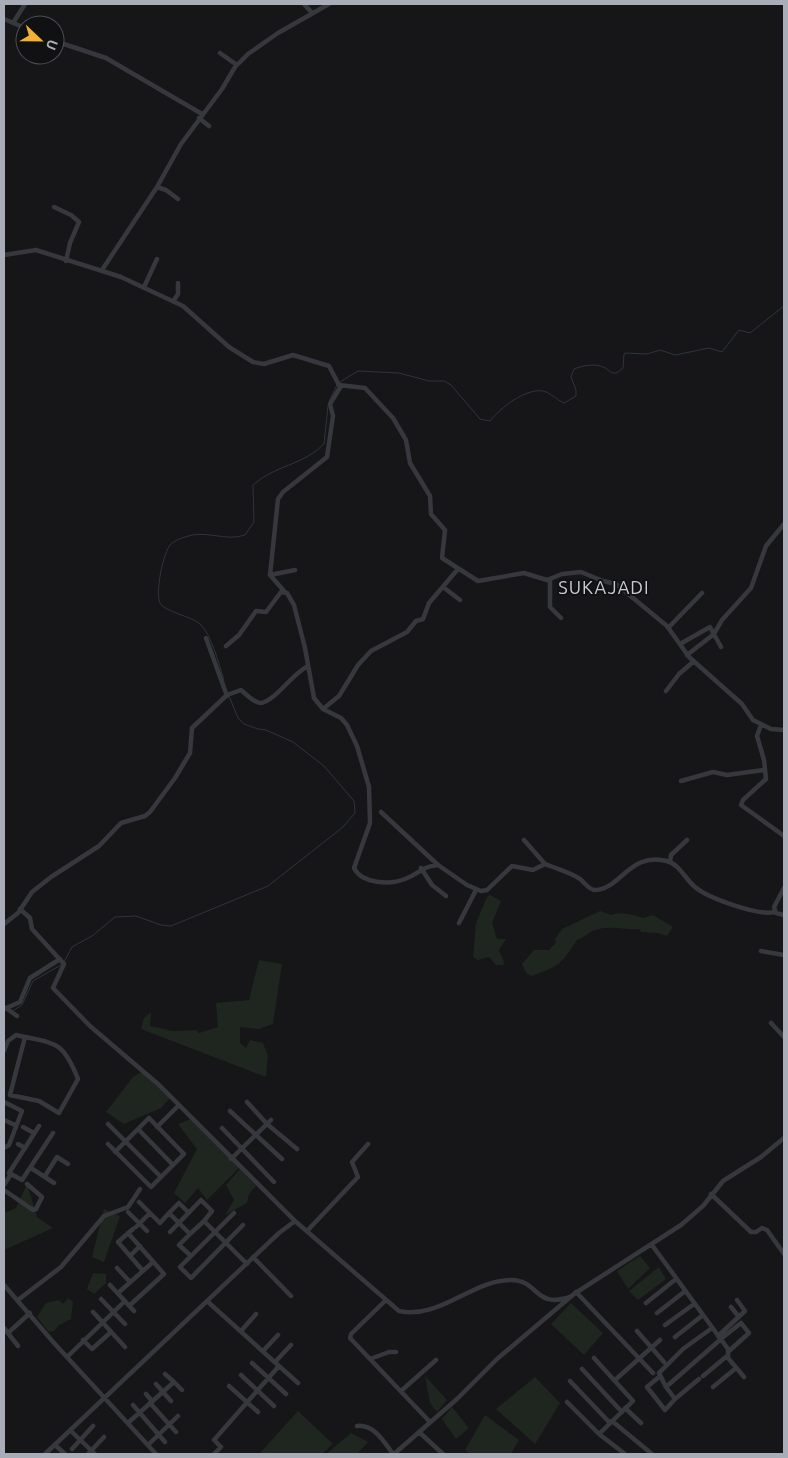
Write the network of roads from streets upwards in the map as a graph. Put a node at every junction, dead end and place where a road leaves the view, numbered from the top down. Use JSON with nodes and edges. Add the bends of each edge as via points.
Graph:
{"nodes":[{"id":1,"x":25,"y":4,"type":"edge"},
{"id":2,"x":304,"y":4,"type":"edge"},
{"id":3,"x":329,"y":4,"type":"edge"},
{"id":4,"x":312,"y":13,"type":"junction"},
{"id":5,"x":4,"y":19,"type":"edge"},
{"id":6,"x":13,"y":23,"type":"joint"},
{"id":7,"x":65,"y":44,"type":"edge"},
{"id":8,"x":220,"y":53,"type":"dead end"},
{"id":9,"x":237,"y":65,"type":"junction"},
{"id":10,"x":201,"y":116,"type":"junction"},
{"id":11,"x":210,"y":126,"type":"dead end"},
{"id":12,"x":157,"y":187,"type":"junction"},
{"id":13,"x":178,"y":199,"type":"dead end"},
{"id":14,"x":54,"y":207,"type":"dead end"},
{"id":15,"x":4,"y":254,"type":"edge"},
{"id":16,"x":157,"y":259,"type":"dead end"},
{"id":17,"x":66,"y":261,"type":"junction"},
{"id":18,"x":102,"y":270,"type":"junction"},
{"id":19,"x":178,"y":283,"type":"dead end"},
{"id":20,"x":144,"y":287,"type":"junction"},
{"id":21,"x":174,"y":300,"type":"junction"},
{"id":22,"x":340,"y":385,"type":"junction"},
{"id":23,"x":784,"y":524,"type":"edge"},
{"id":24,"x":458,"y":569,"type":"junction"},
{"id":25,"x":295,"y":570,"type":"dead end"},
{"id":26,"x":270,"y":575,"type":"junction"},
{"id":27,"x":550,"y":580,"type":"junction"},
{"id":28,"x":442,"y":587,"type":"junction"},
{"id":29,"x":284,"y":591,"type":"junction"},
{"id":30,"x":702,"y":594,"type":"dead end"},
{"id":31,"x":460,"y":600,"type":"dead end"},
{"id":32,"x":561,"y":618,"type":"dead end"},
{"id":33,"x":668,"y":628,"type":"junction"},
{"id":34,"x":714,"y":634,"type":"junction"},
{"id":35,"x":206,"y":638,"type":"dead end"},
{"id":36,"x":680,"y":644,"type":"junction"},
{"id":37,"x":226,"y":646,"type":"dead end"},
{"id":38,"x":722,"y":647,"type":"dead end"},
{"id":39,"x":687,"y":655,"type":"junction"},
{"id":40,"x":693,"y":662,"type":"junction"},
{"id":41,"x":308,"y":666,"type":"junction"},
{"id":42,"x":666,"y":691,"type":"dead end"},
{"id":43,"x":228,"y":695,"type":"junction"},
{"id":44,"x":323,"y":709,"type":"junction"},
{"id":45,"x":761,"y":725,"type":"junction"},
{"id":46,"x":784,"y":730,"type":"edge"},
{"id":47,"x":764,"y":770,"type":"junction"},
{"id":48,"x":682,"y":781,"type":"dead end"},
{"id":49,"x":382,"y":812,"type":"dead end"},
{"id":50,"x":784,"y":836,"type":"edge"},
{"id":51,"x":524,"y":840,"type":"dead end"},
{"id":52,"x":687,"y":840,"type":"dead end"},
{"id":53,"x":670,"y":862,"type":"junction"},
{"id":54,"x":545,"y":864,"type":"junction"},
{"id":55,"x":438,"y":865,"type":"junction"},
{"id":56,"x":421,"y":868,"type":"junction"},
{"id":57,"x":784,"y":888,"type":"edge"},
{"id":58,"x":476,"y":890,"type":"junction"},
{"id":59,"x":446,"y":896,"type":"dead end"},
{"id":60,"x":20,"y":909,"type":"junction"},
{"id":61,"x":774,"y":912,"type":"junction"},
{"id":62,"x":784,"y":916,"type":"edge"},
{"id":63,"x":459,"y":922,"type":"dead end"},
{"id":64,"x":4,"y":924,"type":"edge"},
{"id":65,"x":761,"y":951,"type":"dead end"},
{"id":66,"x":784,"y":954,"type":"edge"},
{"id":67,"x":62,"y":961,"type":"junction"},
{"id":68,"x":7,"y":1010,"type":"edge"},
{"id":69,"x":17,"y":1016,"type":"dead end"},
{"id":70,"x":771,"y":1023,"type":"dead end"},
{"id":71,"x":25,"y":1037,"type":"junction"},
{"id":72,"x":784,"y":1037,"type":"edge"},
{"id":73,"x":4,"y":1051,"type":"edge"},
{"id":74,"x":10,"y":1095,"type":"junction"},
{"id":75,"x":6,"y":1101,"type":"edge"},
{"id":76,"x":247,"y":1102,"type":"dead end"},
{"id":77,"x":178,"y":1106,"type":"junction"},
{"id":78,"x":230,"y":1111,"type":"dead end"},
{"id":79,"x":4,"y":1120,"type":"edge"},
{"id":80,"x":269,"y":1122,"type":"junction"},
{"id":81,"x":108,"y":1124,"type":"dead end"},
{"id":82,"x":16,"y":1125,"type":"junction"},
{"id":83,"x":39,"y":1126,"type":"dead end"},
{"id":84,"x":157,"y":1126,"type":"junction"},
{"id":85,"x":22,"y":1127,"type":"dead end"},
{"id":86,"x":222,"y":1128,"type":"dead end"},
{"id":87,"x":138,"y":1129,"type":"junction"},
{"id":88,"x":34,"y":1133,"type":"junction"},
{"id":89,"x":53,"y":1133,"type":"dead end"},
{"id":90,"x":255,"y":1136,"type":"junction"},
{"id":91,"x":784,"y":1138,"type":"edge"},
{"id":92,"x":126,"y":1141,"type":"junction"},
{"id":93,"x":18,"y":1144,"type":"dead end"},
{"id":94,"x":108,"y":1144,"type":"dead end"},
{"id":95,"x":368,"y":1144,"type":"dead end"},
{"id":96,"x":4,"y":1148,"type":"edge"},
{"id":97,"x":25,"y":1148,"type":"junction"},
{"id":98,"x":241,"y":1149,"type":"junction"},
{"id":99,"x":297,"y":1149,"type":"dead end"},
{"id":100,"x":115,"y":1152,"type":"junction"},
{"id":101,"x":231,"y":1159,"type":"junction"},
{"id":102,"x":282,"y":1159,"type":"dead end"},
{"id":103,"x":68,"y":1164,"type":"dead end"},
{"id":104,"x":173,"y":1165,"type":"junction"},
{"id":105,"x":31,"y":1168,"type":"junction"},
{"id":106,"x":8,"y":1173,"type":"edge"},
{"id":107,"x":45,"y":1176,"type":"junction"},
{"id":108,"x":161,"y":1177,"type":"junction"},
{"id":109,"x":25,"y":1182,"type":"junction"},
{"id":110,"x":274,"y":1182,"type":"dead end"},
{"id":111,"x":54,"y":1183,"type":"dead end"},
{"id":112,"x":4,"y":1184,"type":"edge"},
{"id":113,"x":140,"y":1189,"type":"dead end"},
{"id":114,"x":4,"y":1190,"type":"edge"},
{"id":115,"x":711,"y":1194,"type":"junction"},
{"id":116,"x":139,"y":1202,"type":"dead end"},
{"id":117,"x":128,"y":1212,"type":"dead end"},
{"id":118,"x":150,"y":1213,"type":"junction"},
{"id":119,"x":169,"y":1213,"type":"junction"},
{"id":120,"x":189,"y":1213,"type":"junction"},
{"id":121,"x":234,"y":1213,"type":"dead end"},
{"id":122,"x":204,"y":1221,"type":"junction"},
{"id":123,"x":295,"y":1221,"type":"junction"},
{"id":124,"x":178,"y":1223,"type":"junction"},
{"id":125,"x":244,"y":1225,"type":"dead end"},
{"id":126,"x":136,"y":1226,"type":"junction"},
{"id":127,"x":147,"y":1231,"type":"dead end"},
{"id":128,"x":308,"y":1231,"type":"junction"},
{"id":129,"x":170,"y":1232,"type":"dead end"},
{"id":130,"x":215,"y":1232,"type":"junction"},
{"id":131,"x":128,"y":1233,"type":"junction"},
{"id":132,"x":190,"y":1234,"type":"junction"},
{"id":133,"x":226,"y":1243,"type":"junction"},
{"id":134,"x":652,"y":1245,"type":"junction"},
{"id":135,"x":140,"y":1246,"type":"junction"},
{"id":136,"x":784,"y":1254,"type":"edge"},
{"id":137,"x":130,"y":1256,"type":"junction"},
{"id":138,"x":191,"y":1256,"type":"junction"},
{"id":139,"x":253,"y":1258,"type":"junction"},
{"id":140,"x":153,"y":1262,"type":"junction"},
{"id":141,"x":247,"y":1264,"type":"junction"},
{"id":142,"x":117,"y":1268,"type":"dead end"},
{"id":143,"x":143,"y":1270,"type":"junction"},
{"id":144,"x":676,"y":1279,"type":"junction"},
{"id":145,"x":130,"y":1282,"type":"junction"},
{"id":146,"x":4,"y":1284,"type":"edge"},
{"id":147,"x":110,"y":1284,"type":"dead end"},
{"id":148,"x":9,"y":1290,"type":"junction"},
{"id":149,"x":576,"y":1292,"type":"junction"},
{"id":150,"x":684,"y":1292,"type":"junction"},
{"id":151,"x":118,"y":1293,"type":"junction"},
{"id":152,"x":4,"y":1295,"type":"edge"},
{"id":153,"x":291,"y":1296,"type":"dead end"},
{"id":154,"x":570,"y":1297,"type":"junction"},
{"id":155,"x":101,"y":1298,"type":"dead end"},
{"id":156,"x":18,"y":1300,"type":"junction"},
{"id":157,"x":386,"y":1300,"type":"junction"},
{"id":158,"x":738,"y":1300,"type":"dead end"},
{"id":159,"x":125,"y":1301,"type":"junction"},
{"id":160,"x":207,"y":1301,"type":"junction"},
{"id":161,"x":646,"y":1303,"type":"dead end"},
{"id":162,"x":694,"y":1304,"type":"junction"},
{"id":163,"x":129,"y":1306,"type":"junction"},
{"id":164,"x":731,"y":1308,"type":"dead end"},
{"id":165,"x":134,"y":1311,"type":"dead end"},
{"id":166,"x":93,"y":1312,"type":"dead end"},
{"id":167,"x":113,"y":1312,"type":"junction"},
{"id":168,"x":30,"y":1313,"type":"junction"},
{"id":169,"x":256,"y":1314,"type":"dead end"},
{"id":170,"x":656,"y":1314,"type":"dead end"},
{"id":171,"x":703,"y":1315,"type":"junction"},
{"id":172,"x":739,"y":1317,"type":"junction"},
{"id":173,"x":102,"y":1322,"type":"junction"},
{"id":174,"x":124,"y":1324,"type":"dead end"},
{"id":175,"x":665,"y":1325,"type":"dead end"},
{"id":176,"x":4,"y":1328,"type":"edge"},
{"id":177,"x":712,"y":1328,"type":"junction"},
{"id":178,"x":241,"y":1331,"type":"junction"},
{"id":179,"x":637,"y":1331,"type":"dead end"},
{"id":180,"x":111,"y":1332,"type":"junction"},
{"id":181,"x":8,"y":1333,"type":"junction"},
{"id":182,"x":278,"y":1335,"type":"dead end"},
{"id":183,"x":675,"y":1337,"type":"dead end"},
{"id":184,"x":721,"y":1338,"type":"junction"},
{"id":185,"x":83,"y":1340,"type":"junction"},
{"id":186,"x":660,"y":1340,"type":"dead end"},
{"id":187,"x":291,"y":1344,"type":"dead end"},
{"id":188,"x":18,"y":1346,"type":"dead end"},
{"id":189,"x":125,"y":1347,"type":"dead end"},
{"id":190,"x":651,"y":1347,"type":"junction"},
{"id":191,"x":263,"y":1351,"type":"junction"},
{"id":192,"x":396,"y":1352,"type":"dead end"},
{"id":193,"x":728,"y":1353,"type":"junction"},
{"id":194,"x":67,"y":1357,"type":"junction"},
{"id":195,"x":594,"y":1358,"type":"dead end"},
{"id":196,"x":639,"y":1358,"type":"junction"},
{"id":197,"x":370,"y":1359,"type":"junction"},
{"id":198,"x":436,"y":1360,"type":"dead end"},
{"id":199,"x":275,"y":1362,"type":"junction"},
{"id":200,"x":664,"y":1362,"type":"dead end"},
{"id":201,"x":252,"y":1363,"type":"dead end"},
{"id":202,"x":280,"y":1366,"type":"junction"},
{"id":203,"x":736,"y":1368,"type":"junction"},
{"id":204,"x":582,"y":1369,"type":"dead end"},
{"id":205,"x":653,"y":1373,"type":"dead end"},
{"id":206,"x":166,"y":1374,"type":"dead end"},
{"id":207,"x":241,"y":1375,"type":"dead end"},
{"id":208,"x":659,"y":1377,"type":"junction"},
{"id":209,"x":744,"y":1377,"type":"dead end"},
{"id":210,"x":268,"y":1378,"type":"junction"},
{"id":211,"x":615,"y":1380,"type":"junction"},
{"id":212,"x":570,"y":1381,"type":"dead end"},
{"id":213,"x":174,"y":1382,"type":"junction"},
{"id":214,"x":298,"y":1383,"type":"dead end"},
{"id":215,"x":156,"y":1384,"type":"dead end"},
{"id":216,"x":229,"y":1386,"type":"dead end"},
{"id":217,"x":713,"y":1386,"type":"dead end"},
{"id":218,"x":666,"y":1388,"type":"junction"},
{"id":219,"x":182,"y":1390,"type":"dead end"},
{"id":220,"x":258,"y":1390,"type":"junction"},
{"id":221,"x":163,"y":1392,"type":"junction"},
{"id":222,"x":401,"y":1392,"type":"junction"},
{"id":223,"x":146,"y":1394,"type":"dead end"},
{"id":224,"x":286,"y":1394,"type":"dead end"},
{"id":225,"x":104,"y":1397,"type":"junction"},
{"id":226,"x":676,"y":1399,"type":"junction"},
{"id":227,"x":171,"y":1401,"type":"dead end"},
{"id":228,"x":151,"y":1402,"type":"junction"},
{"id":229,"x":247,"y":1402,"type":"junction"},
{"id":230,"x":567,"y":1402,"type":"dead end"},
{"id":231,"x":133,"y":1405,"type":"dead end"},
{"id":232,"x":274,"y":1406,"type":"dead end"},
{"id":233,"x":623,"y":1410,"type":"junction"},
{"id":234,"x":139,"y":1412,"type":"junction"},
{"id":235,"x":258,"y":1412,"type":"dead end"},
{"id":236,"x":178,"y":1416,"type":"dead end"},
{"id":237,"x":128,"y":1422,"type":"junction"},
{"id":238,"x":430,"y":1422,"type":"junction"},
{"id":239,"x":611,"y":1422,"type":"junction"},
{"id":240,"x":641,"y":1422,"type":"dead end"},
{"id":241,"x":170,"y":1425,"type":"junction"},
{"id":242,"x":93,"y":1426,"type":"dead end"},
{"id":243,"x":357,"y":1426,"type":"dead end"},
{"id":244,"x":71,"y":1431,"type":"junction"},
{"id":245,"x":176,"y":1432,"type":"dead end"},
{"id":246,"x":418,"y":1432,"type":"junction"},
{"id":247,"x":599,"y":1434,"type":"junction"},
{"id":248,"x":158,"y":1435,"type":"junction"},
{"id":249,"x":104,"y":1437,"type":"dead end"},
{"id":250,"x":80,"y":1440,"type":"junction"},
{"id":251,"x":165,"y":1442,"type":"dead end"},
{"id":252,"x":148,"y":1444,"type":"junction"},
{"id":253,"x":55,"y":1445,"type":"junction"},
{"id":254,"x":72,"y":1449,"type":"dead end"},
{"id":255,"x":91,"y":1453,"type":"edge"},
{"id":256,"x":45,"y":1454,"type":"edge"},
{"id":257,"x":65,"y":1454,"type":"edge"},
{"id":258,"x":156,"y":1454,"type":"edge"},
{"id":259,"x":214,"y":1454,"type":"edge"},
{"id":260,"x":393,"y":1454,"type":"edge"},
{"id":261,"x":443,"y":1454,"type":"edge"},
{"id":262,"x":625,"y":1454,"type":"edge"},
{"id":263,"x":652,"y":1454,"type":"edge"}],
"edges":[{"from":1,"to":6,"type":"street"},
{"from":2,"to":4,"type":"street"},
{"from":3,"to":4,"type":"street"},
{"from":4,"to":9,"type":"street","via":[[278,32]]},
{"from":5,"to":6,"type":"street"},
{"from":7,"to":10,"type":"street","via":[[106,58]]},
{"from":8,"to":9,"type":"street"},
{"from":9,"to":10,"type":"street"},
{"from":10,"to":11,"type":"street"},
{"from":10,"to":12,"type":"street"},
{"from":12,"to":13,"type":"street"},
{"from":12,"to":18,"type":"street"},
{"from":14,"to":17,"type":"street","via":[[79,222]]},
{"from":15,"to":17,"type":"street","via":[[34,249]]},
{"from":16,"to":20,"type":"street"},
{"from":17,"to":18,"type":"street"},
{"from":18,"to":20,"type":"street"},
{"from":19,"to":21,"type":"street","via":[[178,294]]},
{"from":20,"to":21,"type":"street"},
{"from":21,"to":22,"type":"street","via":[[229,347],[250,360],[264,364],[298,356],[329,366]]},
{"from":22,"to":24,"type":"street","via":[[366,388],[393,418],[405,437],[410,463],[430,496],[431,514],[446,530],[442,558]]},
{"from":22,"to":26,"type":"street","via":[[330,404],[333,416],[327,457],[278,499]]},
{"from":23,"to":34,"type":"street","via":[[766,546],[751,588],[722,620]]},
{"from":24,"to":27,"type":"street","via":[[478,581],[524,573]]},
{"from":24,"to":28,"type":"street"},
{"from":25,"to":26,"type":"street"},
{"from":26,"to":29,"type":"street"},
{"from":27,"to":32,"type":"street","via":[[550,607]]},
{"from":27,"to":33,"type":"street","via":[[562,574],[581,572],[616,584]]},
{"from":28,"to":31,"type":"street"},
{"from":28,"to":44,"type":"street","via":[[429,603],[424,619],[407,632],[371,650],[358,664],[344,690]]},
{"from":29,"to":37,"type":"street","via":[[266,612],[256,611],[239,635]]},
{"from":29,"to":41,"type":"street","via":[[294,605]]},
{"from":30,"to":33,"type":"street"},
{"from":33,"to":36,"type":"street"},
{"from":34,"to":36,"type":"street","via":[[709,627]]},
{"from":34,"to":38,"type":"street"},
{"from":34,"to":39,"type":"street"},
{"from":35,"to":43,"type":"street"},
{"from":36,"to":39,"type":"street"},
{"from":39,"to":40,"type":"street"},
{"from":40,"to":42,"type":"street"},
{"from":40,"to":45,"type":"street"},
{"from":41,"to":43,"type":"street","via":[[295,673],[263,703],[241,690]]},
{"from":41,"to":44,"type":"street","via":[[310,689]]},
{"from":43,"to":60,"type":"street","via":[[192,728],[188,757],[150,812],[121,823],[99,846],[32,892]]},
{"from":44,"to":56,"type":"street","via":[[347,725],[358,746],[369,787],[370,823],[355,865],[356,873],[371,881],[394,881],[406,879]]},
{"from":45,"to":46,"type":"street"},
{"from":45,"to":47,"type":"street","via":[[757,736]]},
{"from":47,"to":48,"type":"street","via":[[727,775],[713,772]]},
{"from":47,"to":50,"type":"street","via":[[765,780],[742,801],[741,807]]},
{"from":49,"to":55,"type":"street"},
{"from":51,"to":54,"type":"street"},
{"from":52,"to":53,"type":"street","via":[[671,855]]},
{"from":53,"to":54,"type":"street","via":[[640,863],[607,887],[593,890],[574,875]]},
{"from":53,"to":61,"type":"street","via":[[702,892],[748,910],[763,914]]},
{"from":54,"to":58,"type":"street","via":[[533,870],[512,866],[487,890]]},
{"from":55,"to":56,"type":"street"},
{"from":55,"to":58,"type":"street"},
{"from":56,"to":59,"type":"street","via":[[432,885]]},
{"from":57,"to":61,"type":"street"},
{"from":58,"to":63,"type":"street"},
{"from":60,"to":64,"type":"street"},
{"from":60,"to":67,"type":"street","via":[[30,918],[32,929]]},
{"from":61,"to":62,"type":"street"},
{"from":65,"to":66,"type":"street"},
{"from":67,"to":68,"type":"street","via":[[30,978],[20,1002]]},
{"from":67,"to":77,"type":"street","via":[[53,988]]},
{"from":68,"to":69,"type":"street"},
{"from":70,"to":72,"type":"street"},
{"from":71,"to":73,"type":"street","via":[[16,1035],[8,1041]]},
{"from":71,"to":74,"type":"street"},
{"from":71,"to":74,"type":"street","via":[[54,1044],[69,1056],[78,1079],[60,1113],[39,1101]]},
{"from":74,"to":75,"type":"street"},
{"from":75,"to":82,"type":"street","via":[[24,1113]]},
{"from":76,"to":80,"type":"street"},
{"from":77,"to":84,"type":"street"},
{"from":77,"to":101,"type":"street"},
{"from":78,"to":90,"type":"street"},
{"from":79,"to":82,"type":"street"},
{"from":80,"to":90,"type":"street"},
{"from":80,"to":99,"type":"street"},
{"from":81,"to":92,"type":"street"},
{"from":82,"to":96,"type":"street","via":[[9,1145]]},
{"from":83,"to":88,"type":"street"},
{"from":84,"to":87,"type":"street","via":[[149,1118]]},
{"from":84,"to":104,"type":"street","via":[[184,1154]]},
{"from":85,"to":88,"type":"street"},
{"from":86,"to":98,"type":"street"},
{"from":87,"to":92,"type":"street"},
{"from":87,"to":104,"type":"street"},
{"from":88,"to":97,"type":"street"},
{"from":89,"to":105,"type":"street"},
{"from":90,"to":98,"type":"street"},
{"from":90,"to":102,"type":"street"},
{"from":91,"to":115,"type":"street","via":[[762,1157],[724,1180]]},
{"from":92,"to":100,"type":"street"},
{"from":92,"to":108,"type":"street"},
{"from":93,"to":97,"type":"street"},
{"from":94,"to":100,"type":"street"},
{"from":95,"to":128,"type":"street","via":[[352,1162],[358,1177]]},
{"from":97,"to":106,"type":"street"},
{"from":98,"to":101,"type":"street"},
{"from":98,"to":110,"type":"street"},
{"from":100,"to":108,"type":"street","via":[[151,1188]]},
{"from":101,"to":123,"type":"street"},
{"from":103,"to":107,"type":"street","via":[[57,1157]]},
{"from":104,"to":108,"type":"street"},
{"from":105,"to":107,"type":"street"},
{"from":105,"to":109,"type":"street"},
{"from":106,"to":109,"type":"street"},
{"from":106,"to":112,"type":"street"},
{"from":107,"to":111,"type":"street"},
{"from":109,"to":114,"type":"street","via":[[42,1197],[36,1210]]},
{"from":113,"to":156,"type":"street","via":[[128,1207],[104,1216],[61,1267]]},
{"from":115,"to":134,"type":"street","via":[[692,1218]]},
{"from":115,"to":136,"type":"street","via":[[751,1232],[762,1228],[766,1230]]},
{"from":116,"to":118,"type":"street"},
{"from":117,"to":126,"type":"street"},
{"from":118,"to":119,"type":"street","via":[[160,1222]]},
{"from":118,"to":126,"type":"street"},
{"from":119,"to":120,"type":"street","via":[[179,1203]]},
{"from":119,"to":124,"type":"street"},
{"from":120,"to":122,"type":"street","via":[[201,1200],[212,1211]]},
{"from":120,"to":124,"type":"street"},
{"from":121,"to":130,"type":"street"},
{"from":122,"to":130,"type":"street"},
{"from":122,"to":132,"type":"street"},
{"from":123,"to":128,"type":"street"},
{"from":123,"to":139,"type":"street"},
{"from":124,"to":129,"type":"street"},
{"from":124,"to":132,"type":"street"},
{"from":125,"to":133,"type":"street"},
{"from":126,"to":127,"type":"street"},
{"from":126,"to":131,"type":"street"},
{"from":128,"to":157,"type":"street"},
{"from":130,"to":133,"type":"street"},
{"from":130,"to":138,"type":"street"},
{"from":131,"to":135,"type":"street"},
{"from":131,"to":137,"type":"street","via":[[118,1242]]},
{"from":132,"to":138,"type":"street","via":[[179,1245]]},
{"from":133,"to":138,"type":"street","via":[[191,1278],[180,1267]]},
{"from":133,"to":141,"type":"street"},
{"from":134,"to":144,"type":"street"},
{"from":134,"to":149,"type":"street"},
{"from":135,"to":137,"type":"street"},
{"from":135,"to":140,"type":"street"},
{"from":137,"to":143,"type":"street"},
{"from":139,"to":141,"type":"street"},
{"from":139,"to":153,"type":"street"},
{"from":140,"to":143,"type":"street"},
{"from":140,"to":163,"type":"street","via":[[164,1274]]},
{"from":141,"to":160,"type":"street"},
{"from":142,"to":145,"type":"street"},
{"from":143,"to":145,"type":"street"},
{"from":144,"to":150,"type":"street"},
{"from":144,"to":161,"type":"street"},
{"from":145,"to":151,"type":"street"},
{"from":146,"to":148,"type":"street"},
{"from":147,"to":151,"type":"street"},
{"from":148,"to":152,"type":"street"},
{"from":148,"to":156,"type":"street"},
{"from":149,"to":154,"type":"street"},
{"from":149,"to":196,"type":"street"},
{"from":150,"to":162,"type":"street"},
{"from":150,"to":170,"type":"street"},
{"from":151,"to":159,"type":"street"},
{"from":154,"to":157,"type":"street","via":[[548,1300],[523,1282],[511,1280],[481,1286],[454,1300],[415,1311],[399,1311]]},
{"from":154,"to":238,"type":"street"},
{"from":155,"to":167,"type":"street"},
{"from":156,"to":168,"type":"street"},
{"from":157,"to":197,"type":"street","via":[[349,1336]]},
{"from":158,"to":172,"type":"street","via":[[745,1311]]},
{"from":159,"to":163,"type":"street"},
{"from":159,"to":167,"type":"street"},
{"from":160,"to":178,"type":"street"},
{"from":160,"to":225,"type":"street"},
{"from":162,"to":171,"type":"street"},
{"from":162,"to":175,"type":"street"},
{"from":163,"to":165,"type":"street"},
{"from":164,"to":172,"type":"street"},
{"from":166,"to":173,"type":"street"},
{"from":167,"to":173,"type":"street"},
{"from":167,"to":174,"type":"street"},
{"from":168,"to":181,"type":"street"},
{"from":168,"to":194,"type":"street"},
{"from":169,"to":178,"type":"street"},
{"from":171,"to":177,"type":"street"},
{"from":171,"to":183,"type":"street"},
{"from":172,"to":184,"type":"street"},
{"from":173,"to":180,"type":"street"},
{"from":173,"to":185,"type":"street"},
{"from":176,"to":181,"type":"street"},
{"from":177,"to":184,"type":"street"},
{"from":177,"to":208,"type":"street","via":[[683,1349],[659,1373]]},
{"from":178,"to":191,"type":"street"},
{"from":179,"to":190,"type":"street"},
{"from":180,"to":185,"type":"street","via":[[92,1349]]},
{"from":180,"to":189,"type":"street"},
{"from":181,"to":188,"type":"street"},
{"from":182,"to":191,"type":"street"},
{"from":184,"to":193,"type":"street"},
{"from":184,"to":193,"type":"street","via":[[741,1323],[749,1333]]},
{"from":184,"to":218,"type":"street"},
{"from":185,"to":194,"type":"street"},
{"from":186,"to":190,"type":"street"},
{"from":187,"to":199,"type":"street"},
{"from":190,"to":196,"type":"street"},
{"from":190,"to":200,"type":"street"},
{"from":191,"to":199,"type":"street"},
{"from":192,"to":197,"type":"street"},
{"from":193,"to":203,"type":"street"},
{"from":193,"to":226,"type":"street"},
{"from":194,"to":225,"type":"street"},
{"from":195,"to":211,"type":"street"},
{"from":196,"to":205,"type":"street"},
{"from":196,"to":211,"type":"street"},
{"from":197,"to":222,"type":"street"},
{"from":198,"to":222,"type":"street"},
{"from":199,"to":202,"type":"street"},
{"from":201,"to":210,"type":"street"},
{"from":202,"to":210,"type":"street"},
{"from":202,"to":214,"type":"street"},
{"from":203,"to":209,"type":"street"},
{"from":203,"to":217,"type":"street"},
{"from":204,"to":233,"type":"street"},
{"from":206,"to":213,"type":"street"},
{"from":207,"to":220,"type":"street"},
{"from":208,"to":218,"type":"street"},
{"from":208,"to":226,"type":"street","via":[[647,1387],[665,1410]]},
{"from":210,"to":220,"type":"street"},
{"from":210,"to":224,"type":"street"},
{"from":211,"to":233,"type":"street","via":[[633,1401]]},
{"from":212,"to":239,"type":"street"},
{"from":213,"to":219,"type":"street"},
{"from":213,"to":221,"type":"street"},
{"from":215,"to":221,"type":"street"},
{"from":216,"to":229,"type":"street"},
{"from":218,"to":226,"type":"street"},
{"from":220,"to":229,"type":"street"},
{"from":220,"to":232,"type":"street"},
{"from":221,"to":227,"type":"street"},
{"from":221,"to":228,"type":"street"},
{"from":222,"to":238,"type":"street"},
{"from":223,"to":228,"type":"street"},
{"from":225,"to":237,"type":"street"},
{"from":225,"to":244,"type":"street"},
{"from":228,"to":234,"type":"street"},
{"from":228,"to":241,"type":"street"},
{"from":229,"to":235,"type":"street"},
{"from":229,"to":259,"type":"street","via":[[214,1440],[221,1447]]},
{"from":230,"to":247,"type":"street"},
{"from":231,"to":234,"type":"street"},
{"from":233,"to":239,"type":"street"},
{"from":233,"to":240,"type":"street"},
{"from":234,"to":237,"type":"street"},
{"from":234,"to":248,"type":"street"},
{"from":236,"to":241,"type":"street"},
{"from":237,"to":252,"type":"street"},
{"from":238,"to":246,"type":"street"},
{"from":239,"to":247,"type":"street"},
{"from":239,"to":263,"type":"street"},
{"from":241,"to":245,"type":"street"},
{"from":241,"to":248,"type":"street"},
{"from":242,"to":250,"type":"street"},
{"from":243,"to":260,"type":"street","via":[[374,1430]]},
{"from":244,"to":250,"type":"street"},
{"from":244,"to":253,"type":"street"},
{"from":246,"to":260,"type":"street"},
{"from":246,"to":261,"type":"street"},
{"from":247,"to":262,"type":"street"},
{"from":248,"to":251,"type":"street"},
{"from":248,"to":252,"type":"street"},
{"from":249,"to":255,"type":"street"},
{"from":250,"to":254,"type":"street"},
{"from":250,"to":255,"type":"street"},
{"from":252,"to":258,"type":"street"},
{"from":253,"to":256,"type":"street"},
{"from":253,"to":257,"type":"street"}]}
